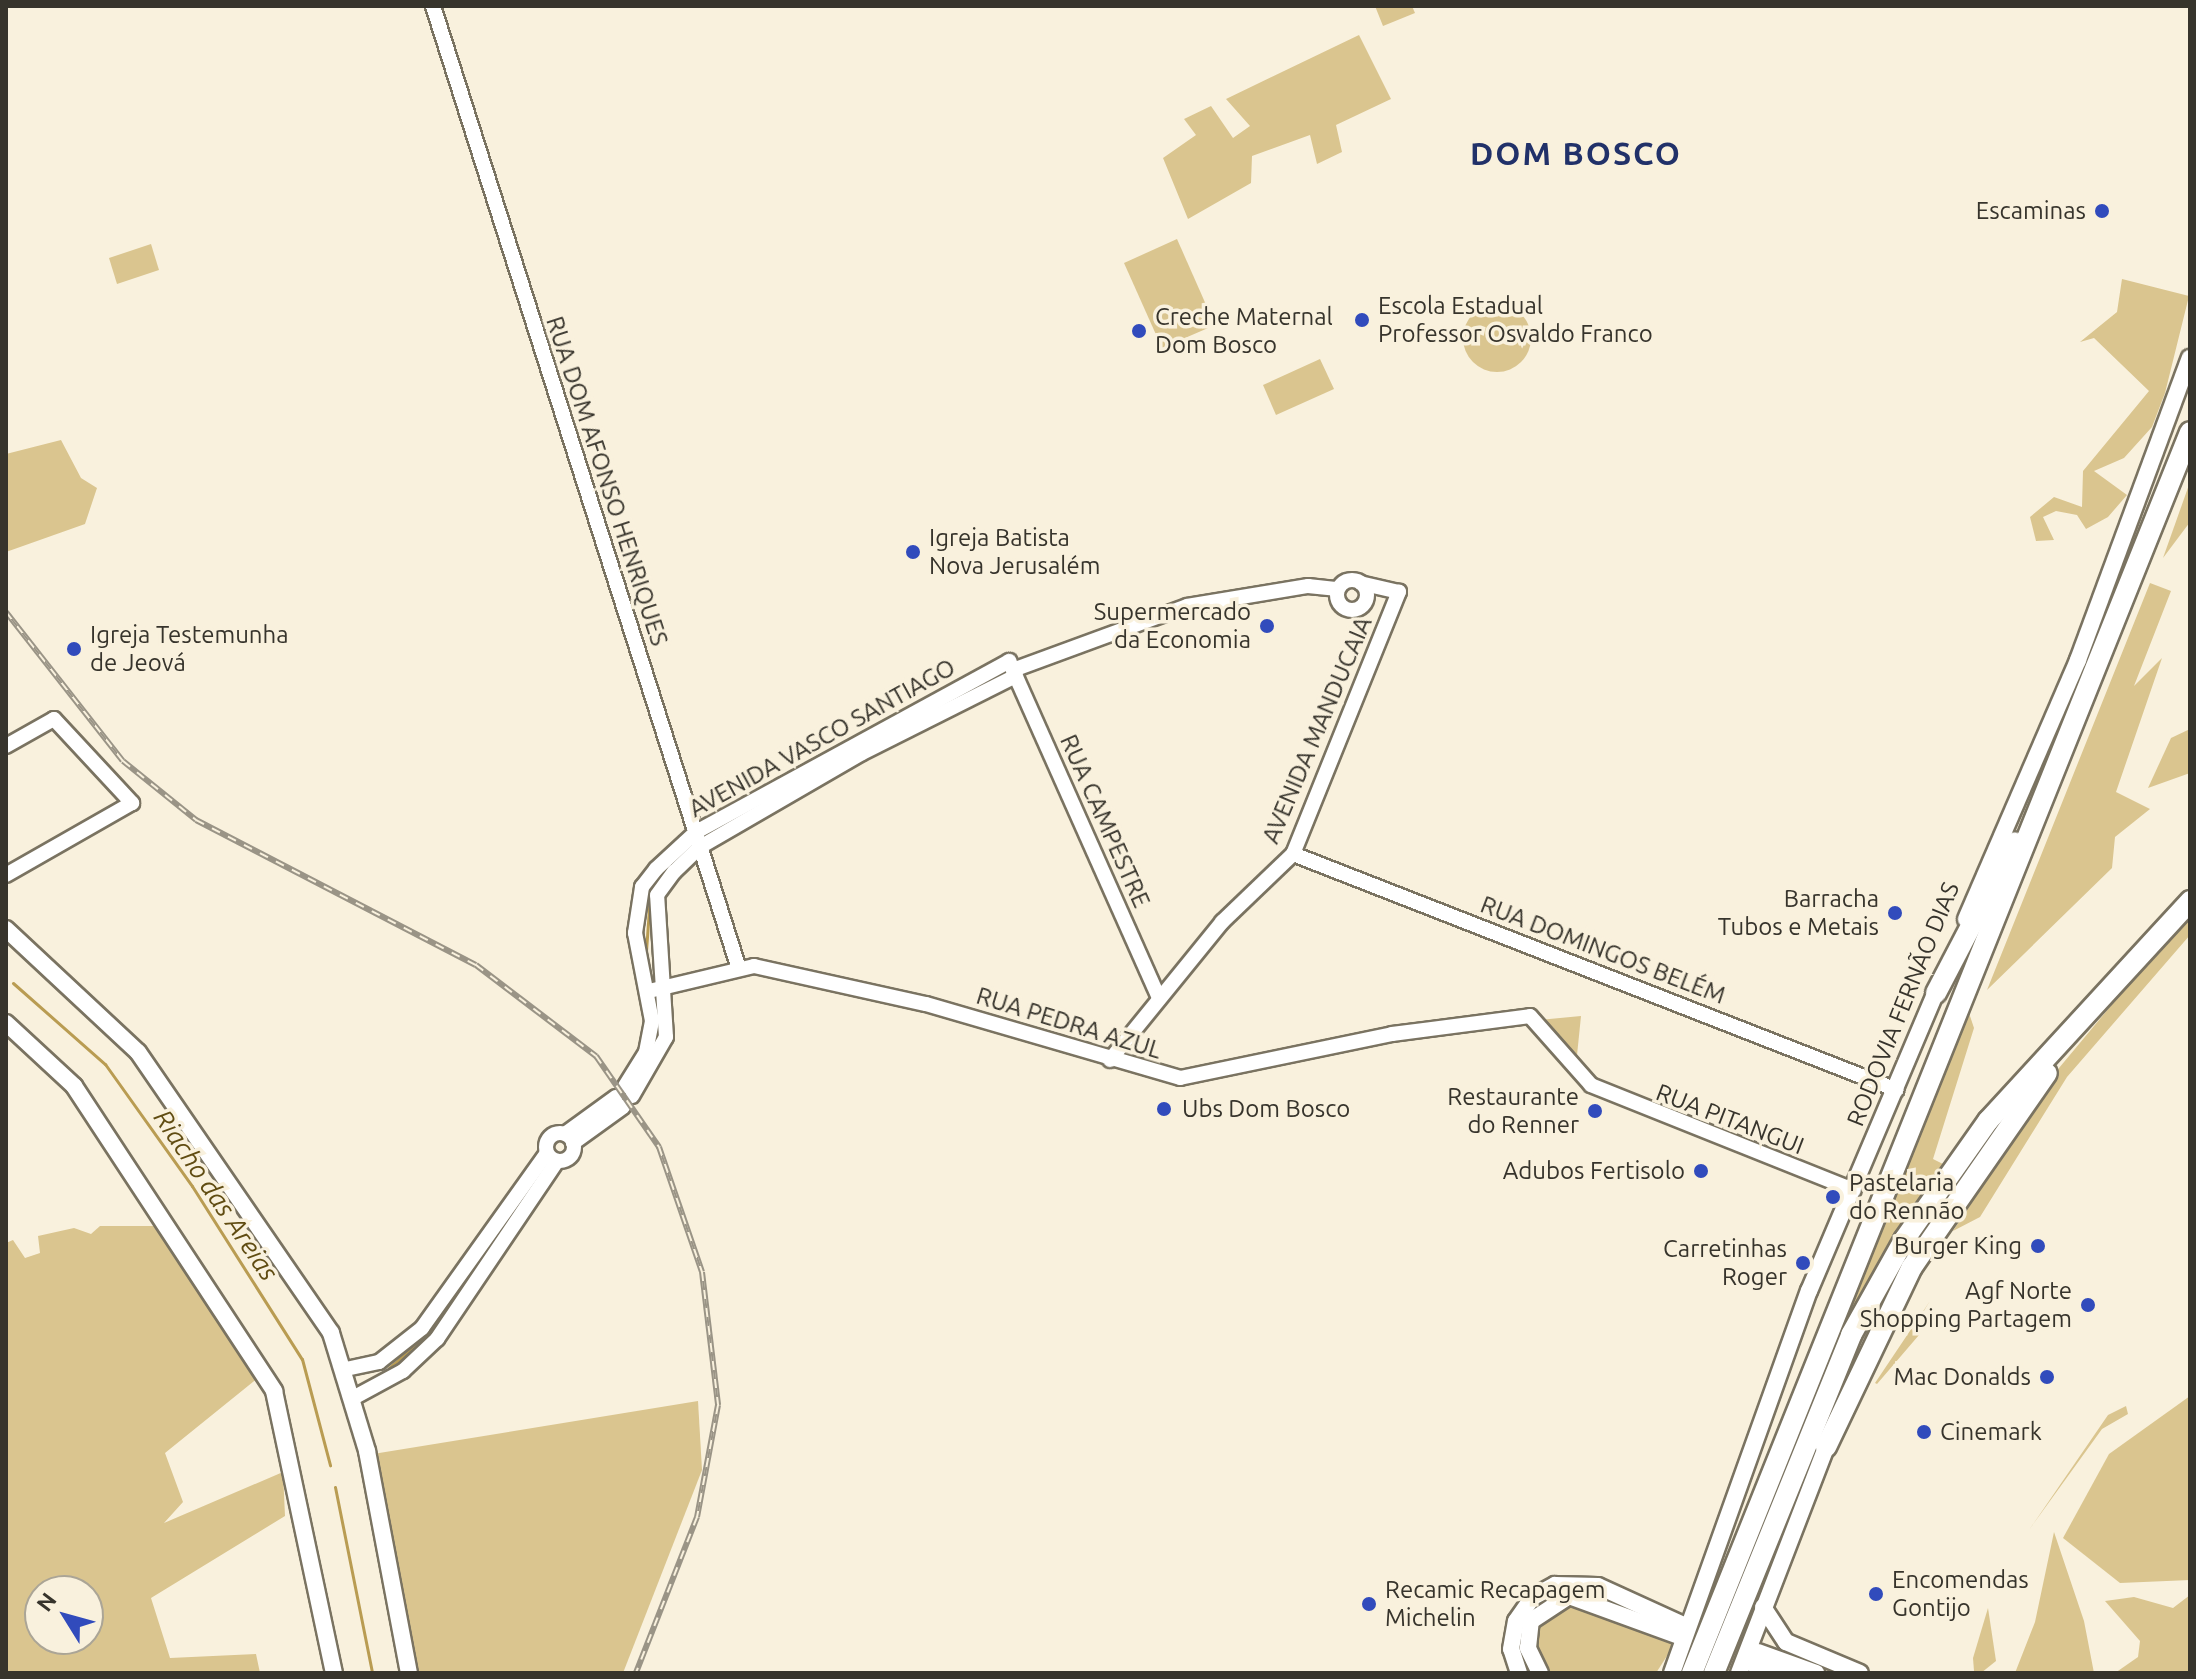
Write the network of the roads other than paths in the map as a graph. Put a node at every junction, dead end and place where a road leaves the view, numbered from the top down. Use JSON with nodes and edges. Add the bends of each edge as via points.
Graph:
{"nodes":[{"id":1,"x":433,"y":6,"type":"edge"},
{"id":2,"x":2190,"y":358,"type":"edge"},
{"id":3,"x":2190,"y":432,"type":"edge"},
{"id":4,"x":1361,"y":583,"type":"junction"},
{"id":5,"x":1338,"y":589,"type":"junction"},
{"id":6,"x":1395,"y":591,"type":"junction"},
{"id":7,"x":1365,"y":600,"type":"junction"},
{"id":8,"x":1013,"y":669,"type":"junction"},
{"id":9,"x":2067,"y":743,"type":"junction"},
{"id":10,"x":6,"y":746,"type":"edge"},
{"id":11,"x":698,"y":839,"type":"junction"},
{"id":12,"x":1293,"y":854,"type":"junction"},
{"id":13,"x":6,"y":875,"type":"edge"},
{"id":14,"x":2190,"y":901,"type":"edge"},
{"id":15,"x":6,"y":929,"type":"edge"},
{"id":16,"x":739,"y":969,"type":"junction"},
{"id":17,"x":667,"y":986,"type":"junction"},
{"id":18,"x":649,"y":991,"type":"junction"},
{"id":19,"x":1936,"y":993,"type":"junction"},
{"id":20,"x":1159,"y":998,"type":"junction"},
{"id":21,"x":6,"y":1023,"type":"edge"},
{"id":22,"x":2073,"y":1034,"type":"junction"},
{"id":23,"x":1110,"y":1060,"type":"junction"},
{"id":24,"x":1591,"y":1085,"type":"joint"},
{"id":25,"x":1897,"y":1090,"type":"junction"},
{"id":26,"x":624,"y":1096,"type":"junction"},
{"id":27,"x":569,"y":1138,"type":"junction"},
{"id":28,"x":552,"y":1157,"type":"junction"},
{"id":29,"x":1854,"y":1190,"type":"junction"},
{"id":30,"x":346,"y":1369,"type":"junction"},
{"id":31,"x":353,"y":1398,"type":"junction"},
{"id":32,"x":1826,"y":1447,"type":"joint"},
{"id":33,"x":1763,"y":1607,"type":"junction"},
{"id":34,"x":1750,"y":1663,"type":"edge"},
{"id":35,"x":334,"y":1673,"type":"edge"},
{"id":36,"x":409,"y":1673,"type":"edge"},
{"id":37,"x":1519,"y":1673,"type":"edge"},
{"id":38,"x":1540,"y":1673,"type":"edge"},
{"id":39,"x":1672,"y":1673,"type":"edge"},
{"id":40,"x":1692,"y":1673,"type":"edge"},
{"id":41,"x":1714,"y":1673,"type":"edge"},
{"id":42,"x":1781,"y":1673,"type":"edge"},
{"id":43,"x":1816,"y":1673,"type":"edge"},
{"id":44,"x":1860,"y":1673,"type":"edge"}],
"edges":[{"from":1,"to":11,"type":"street","name":"RUA DOM AFONSO HENRIQUES"},
{"from":2,"to":19,"type":"main road","name":"RODOVIA FERNÃO DIAS","via":[[2083,647]]},
{"from":3,"to":9,"type":"highway"},
{"from":4,"to":5,"type":"street"},
{"from":4,"to":6,"type":"street"},
{"from":4,"to":7,"type":"street"},
{"from":5,"to":7,"type":"street","via":[[1346,609]]},
{"from":5,"to":8,"type":"street","name":"AVENIDA VASCO SANTIAGO","via":[[1308,586],[1187,606]]},
{"from":6,"to":7,"type":"street"},
{"from":6,"to":12,"type":"street","name":"AVENIDA MANDUCAIA"},
{"from":8,"to":11,"type":"street","name":"AVENIDA VASCO SANTIAGO"},
{"from":8,"to":20,"type":"street","name":"RUA CAMPESTRE"},
{"from":9,"to":19,"type":"highway"},
{"from":9,"to":40,"type":"highway"},
{"from":10,"to":13,"type":"street","via":[[54,719],[132,803]]},
{"from":11,"to":16,"type":"street","name":"RUA DOM AFONSO HENRIQUES"},
{"from":11,"to":17,"type":"street","name":"AVENIDA VASCO SANTIAGO","via":[[657,895],[655,934]]},
{"from":11,"to":18,"type":"street","name":"AVENIDA VASCO SANTIAGO","via":[[642,887],[635,933]]},
{"from":12,"to":20,"type":"street","name":"AVENIDA MANDUCAIA","via":[[1240,903]]},
{"from":12,"to":25,"type":"street","name":"RUA DOMINGOS BELÉM"},
{"from":14,"to":22,"type":"highway"},
{"from":15,"to":30,"type":"main road","via":[[138,1052],[331,1333]]},
{"from":16,"to":17,"type":"street","name":"RUA PEDRA AZUL"},
{"from":16,"to":23,"type":"street","name":"RUA PEDRA AZUL","via":[[754,966],[926,1004]]},
{"from":17,"to":18,"type":"street","name":"RUA PEDRA AZUL"},
{"from":17,"to":26,"type":"street","name":"AVENIDA VASCO SANTIAGO","via":[[666,1037]]},
{"from":18,"to":26,"type":"street","name":"AVENIDA VASCO SANTIAGO","via":[[646,1052]]},
{"from":19,"to":25,"type":"main road","name":"RODOVIA FERNÃO DIAS"},
{"from":20,"to":23,"type":"street","name":"AVENIDA MANDUCAIA"},
{"from":21,"to":35,"type":"main road","via":[[74,1086],[274,1391]]},
{"from":22,"to":32,"type":"highway","via":[[1940,1234]]},
{"from":22,"to":41,"type":"highway","via":[[1988,1121],[1878,1286]]},
{"from":23,"to":24,"type":"street","name":"RUA PEDRA AZUL","via":[[1180,1078],[1392,1034],[1530,1016]]},
{"from":24,"to":29,"type":"street","name":"RUA PITANGUI"},
{"from":25,"to":29,"type":"main road","name":"RODOVIA FERNÃO DIAS"},
{"from":26,"to":27,"type":"street","name":"AVENIDA VASCO SANTIAGO"},
{"from":27,"to":28,"type":"street","name":"AVENIDA VASCO SANTIAGO","via":[[570,1156]]},
{"from":27,"to":28,"type":"street","name":"AVENIDA VASCO SANTIAGO","via":[[548,1139]]},
{"from":28,"to":30,"type":"street","name":"AVENIDA VASCO SANTIAGO","via":[[422,1328],[379,1362]]},
{"from":28,"to":31,"type":"street","name":"AVENIDA VASCO SANTIAGO","via":[[437,1339],[403,1371]]},
{"from":29,"to":39,"type":"main road","name":"RODOVIA FERNÃO DIAS","via":[[1809,1291]]},
{"from":30,"to":31,"type":"main road"},
{"from":31,"to":36,"type":"main road"},
{"from":32,"to":33,"type":"main road"},
{"from":33,"to":34,"type":"main road"},
{"from":33,"to":44,"type":"main road","via":[[1786,1642]]},
{"from":34,"to":42,"type":"main road"},
{"from":34,"to":43,"type":"main road"},
{"from":37,"to":38,"type":"main road","via":[[1511,1649],[1516,1621],[1533,1597],[1555,1585],[1598,1586],[1678,1629],[1569,1596],[1531,1621],[1528,1648]]}]}
